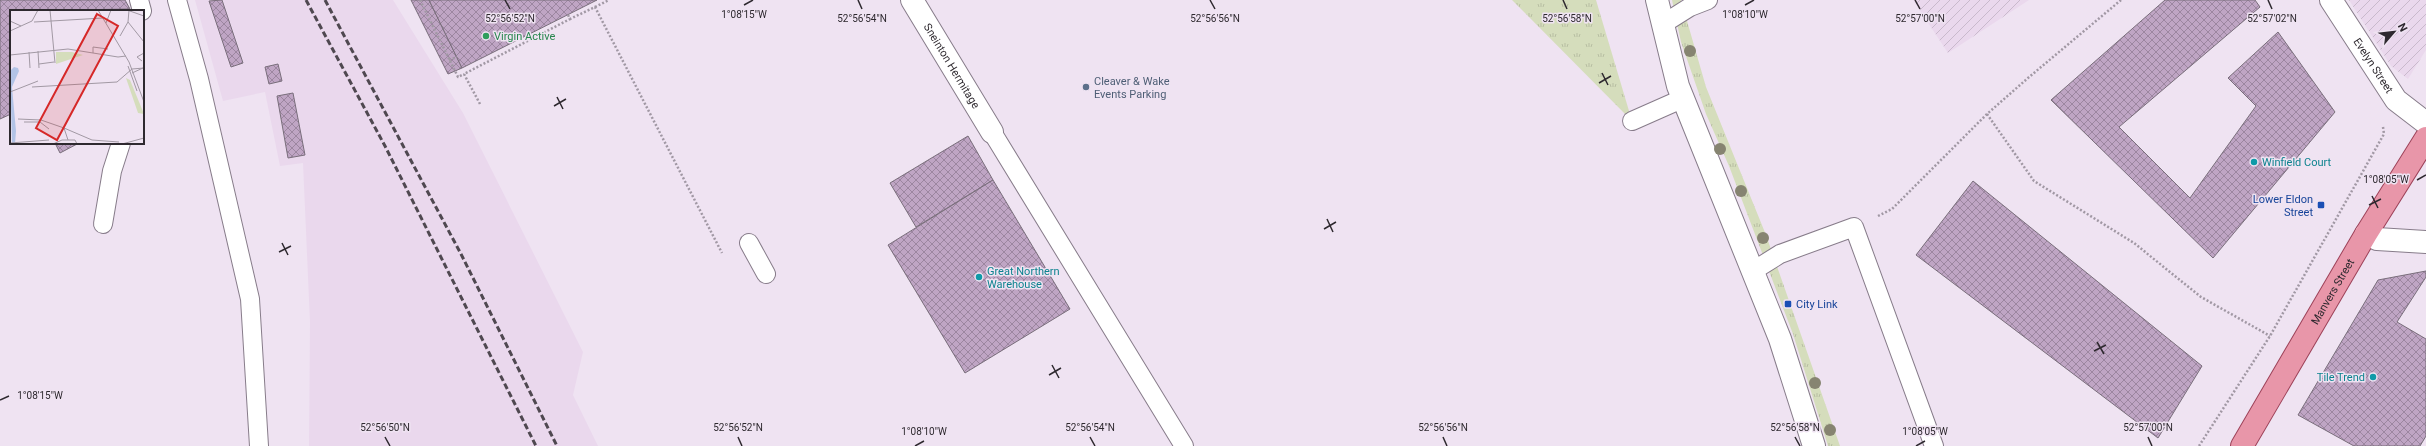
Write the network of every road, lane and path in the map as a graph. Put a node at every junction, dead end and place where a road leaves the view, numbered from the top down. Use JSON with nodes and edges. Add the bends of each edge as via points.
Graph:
{"nodes":[{"id":1,"x":139,"y":0,"type":"edge"},
{"id":2,"x":177,"y":0,"type":"edge"},
{"id":3,"x":420,"y":0,"type":"edge"},
{"id":4,"x":609,"y":0,"type":"edge"},
{"id":5,"x":912,"y":0,"type":"edge"},
{"id":6,"x":1657,"y":0,"type":"edge"},
{"id":7,"x":1708,"y":0,"type":"edge"},
{"id":8,"x":2121,"y":0,"type":"edge"},
{"id":9,"x":2330,"y":0,"type":"edge"},
{"id":10,"x":595,"y":7,"type":"junction"},
{"id":11,"x":142,"y":10,"type":"edge"},
{"id":12,"x":568,"y":15,"type":"dead end"},
{"id":13,"x":570,"y":19,"type":"junction"},
{"id":14,"x":1663,"y":24,"type":"junction"},
{"id":15,"x":457,"y":57,"type":"dead end"},
{"id":16,"x":449,"y":60,"type":"junction"},
{"id":17,"x":464,"y":74,"type":"junction"},
{"id":18,"x":1684,"y":98,"type":"junction"},
{"id":19,"x":2396,"y":100,"type":"junction"},
{"id":20,"x":480,"y":104,"type":"dead end"},
{"id":21,"x":1987,"y":114,"type":"junction"},
{"id":22,"x":1632,"y":121,"type":"dead end"},
{"id":23,"x":2426,"y":123,"type":"edge"},
{"id":24,"x":992,"y":132,"type":"joint"},
{"id":25,"x":2426,"y":138,"type":"edge"},
{"id":26,"x":120,"y":144,"type":"edge"},
{"id":27,"x":103,"y":224,"type":"dead end"},
{"id":28,"x":1854,"y":227,"type":"junction"},
{"id":29,"x":2366,"y":234,"type":"junction"},
{"id":30,"x":2426,"y":242,"type":"edge"},
{"id":31,"x":749,"y":243,"type":"dead end"},
{"id":32,"x":724,"y":256,"type":"dead end"},
{"id":33,"x":1753,"y":271,"type":"junction"},
{"id":34,"x":766,"y":274,"type":"dead end"},
{"id":35,"x":2270,"y":336,"type":"junction"},
{"id":36,"x":2247,"y":444,"type":"edge"},
{"id":37,"x":259,"y":446,"type":"edge"},
{"id":38,"x":1184,"y":446,"type":"edge"},
{"id":39,"x":1814,"y":446,"type":"edge"},
{"id":40,"x":1934,"y":446,"type":"edge"},
{"id":41,"x":2199,"y":446,"type":"edge"}],
"edges":[{"from":1,"to":11,"type":"lane"},
{"from":2,"to":37,"type":"lane","via":[[199,79],[250,299]]},
{"from":3,"to":16,"type":"path"},
{"from":4,"to":10,"type":"path"},
{"from":5,"to":24,"type":"street","name":"Sneinton Hermitage"},
{"from":6,"to":14,"type":"street"},
{"from":7,"to":14,"type":"lane","via":[[1690,7]]},
{"from":8,"to":21,"type":"path"},
{"from":9,"to":19,"type":"street","name":"Evelyn Street"},
{"from":10,"to":13,"type":"path"},
{"from":10,"to":32,"type":"path"},
{"from":12,"to":13,"type":"path"},
{"from":13,"to":17,"type":"path"},
{"from":14,"to":18,"type":"street"},
{"from":15,"to":16,"type":"path"},
{"from":16,"to":17,"type":"path","via":[[458,77]]},
{"from":17,"to":20,"type":"path"},
{"from":18,"to":22,"type":"lane"},
{"from":18,"to":33,"type":"street"},
{"from":19,"to":23,"type":"street","name":"Evelyn Street"},
{"from":19,"to":35,"type":"path","via":[[2383,115],[2384,134]]},
{"from":21,"to":28,"type":"path","via":[[1892,209]]},
{"from":21,"to":35,"type":"path","via":[[2034,181],[2134,243],[2201,297]]},
{"from":24,"to":38,"type":"lane"},
{"from":25,"to":29,"type":"main road","name":"Manvers Street"},
{"from":26,"to":27,"type":"lane","via":[[112,171]]},
{"from":28,"to":33,"type":"lane","via":[[1780,254]]},
{"from":28,"to":40,"type":"lane"},
{"from":29,"to":30,"type":"street","via":[[2377,239]]},
{"from":29,"to":36,"type":"main road","name":"Manvers Street"},
{"from":31,"to":34,"type":"lane"},
{"from":33,"to":39,"type":"street","via":[[1780,339]]},
{"from":35,"to":41,"type":"path"}]}
